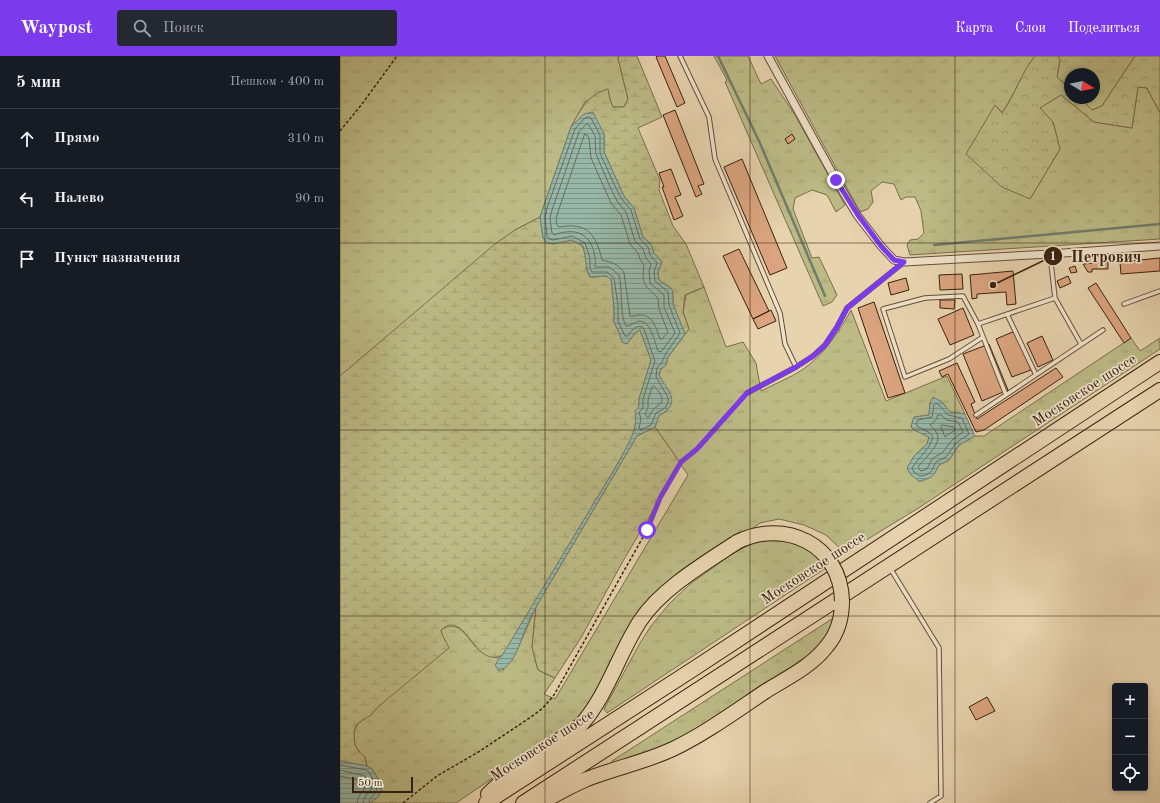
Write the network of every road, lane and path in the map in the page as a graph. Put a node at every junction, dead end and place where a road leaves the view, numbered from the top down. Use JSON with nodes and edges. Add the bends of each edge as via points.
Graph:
{"nodes":[{"id":1,"x":397,"y":56,"type":"edge"},
{"id":2,"x":680,"y":56,"type":"edge"},
{"id":3,"x":768,"y":56,"type":"edge"},
{"id":4,"x":340,"y":131,"type":"edge"},
{"id":5,"x":1160,"y":246,"type":"edge"},
{"id":6,"x":1050,"y":254,"type":"junction"},
{"id":7,"x":904,"y":262,"type":"junction"},
{"id":8,"x":1160,"y":291,"type":"edge"},
{"id":9,"x":1055,"y":298,"type":"junction"},
{"id":10,"x":1124,"y":304,"type":"dead end"},
{"id":11,"x":1007,"y":314,"type":"junction"},
{"id":12,"x":978,"y":324,"type":"junction"},
{"id":13,"x":1102,"y":330,"type":"dead end"},
{"id":14,"x":983,"y":337,"type":"junction"},
{"id":15,"x":1081,"y":344,"type":"junction"},
{"id":16,"x":1160,"y":362,"type":"edge"},
{"id":17,"x":796,"y":367,"type":"junction"},
{"id":18,"x":1036,"y":374,"type":"junction"},
{"id":19,"x":1160,"y":390,"type":"edge"},
{"id":20,"x":747,"y":393,"type":"joint"},
{"id":21,"x":1006,"y":395,"type":"junction"},
{"id":22,"x":976,"y":415,"type":"dead end"},
{"id":23,"x":889,"y":565,"type":"junction"},
{"id":24,"x":404,"y":803,"type":"edge"},
{"id":25,"x":479,"y":803,"type":"edge"},
{"id":26,"x":486,"y":803,"type":"edge"},
{"id":27,"x":523,"y":803,"type":"edge"},
{"id":28,"x":541,"y":803,"type":"edge"},
{"id":29,"x":930,"y":803,"type":"edge"}],
"edges":[{"from":1,"to":4,"type":"path"},
{"from":2,"to":17,"type":"lane","via":[[709,117],[715,160],[780,313],[785,344]]},
{"from":3,"to":7,"type":"street","via":[[832,174],[858,215],[894,260]]},
{"from":5,"to":6,"type":"street"},
{"from":6,"to":7,"type":"street"},
{"from":6,"to":9,"type":"lane"},
{"from":7,"to":17,"type":"lane","via":[[847,308],[825,345]]},
{"from":8,"to":10,"type":"lane"},
{"from":9,"to":11,"type":"lane"},
{"from":9,"to":15,"type":"lane"},
{"from":11,"to":12,"type":"lane"},
{"from":11,"to":18,"type":"lane"},
{"from":12,"to":14,"type":"lane"},
{"from":12,"to":14,"type":"lane","via":[[963,296],[925,298],[883,308],[905,377],[949,359]]},
{"from":13,"to":15,"type":"lane"},
{"from":14,"to":21,"type":"lane"},
{"from":15,"to":18,"type":"lane"},
{"from":16,"to":26,"type":"highway","name":"Московское шоссе"},
{"from":17,"to":20,"type":"lane"},
{"from":18,"to":21,"type":"lane"},
{"from":19,"to":23,"type":"highway"},
{"from":20,"to":24,"type":"path","via":[[697,449],[681,462],[660,498],[647,530],[554,695],[531,717],[437,776]]},
{"from":21,"to":22,"type":"lane"},
{"from":23,"to":27,"type":"highway"},
{"from":23,"to":29,"type":"lane","via":[[939,648],[942,796]]},
{"from":25,"to":28,"type":"highway","bridge":true,"via":[[505,778],[581,725],[602,695],[640,622],[666,592],[737,542],[750,536],[764,533],[793,535],[807,541],[826,556],[840,581],[842,610],[833,638],[821,654],[724,719],[674,748],[588,779]]}]}
